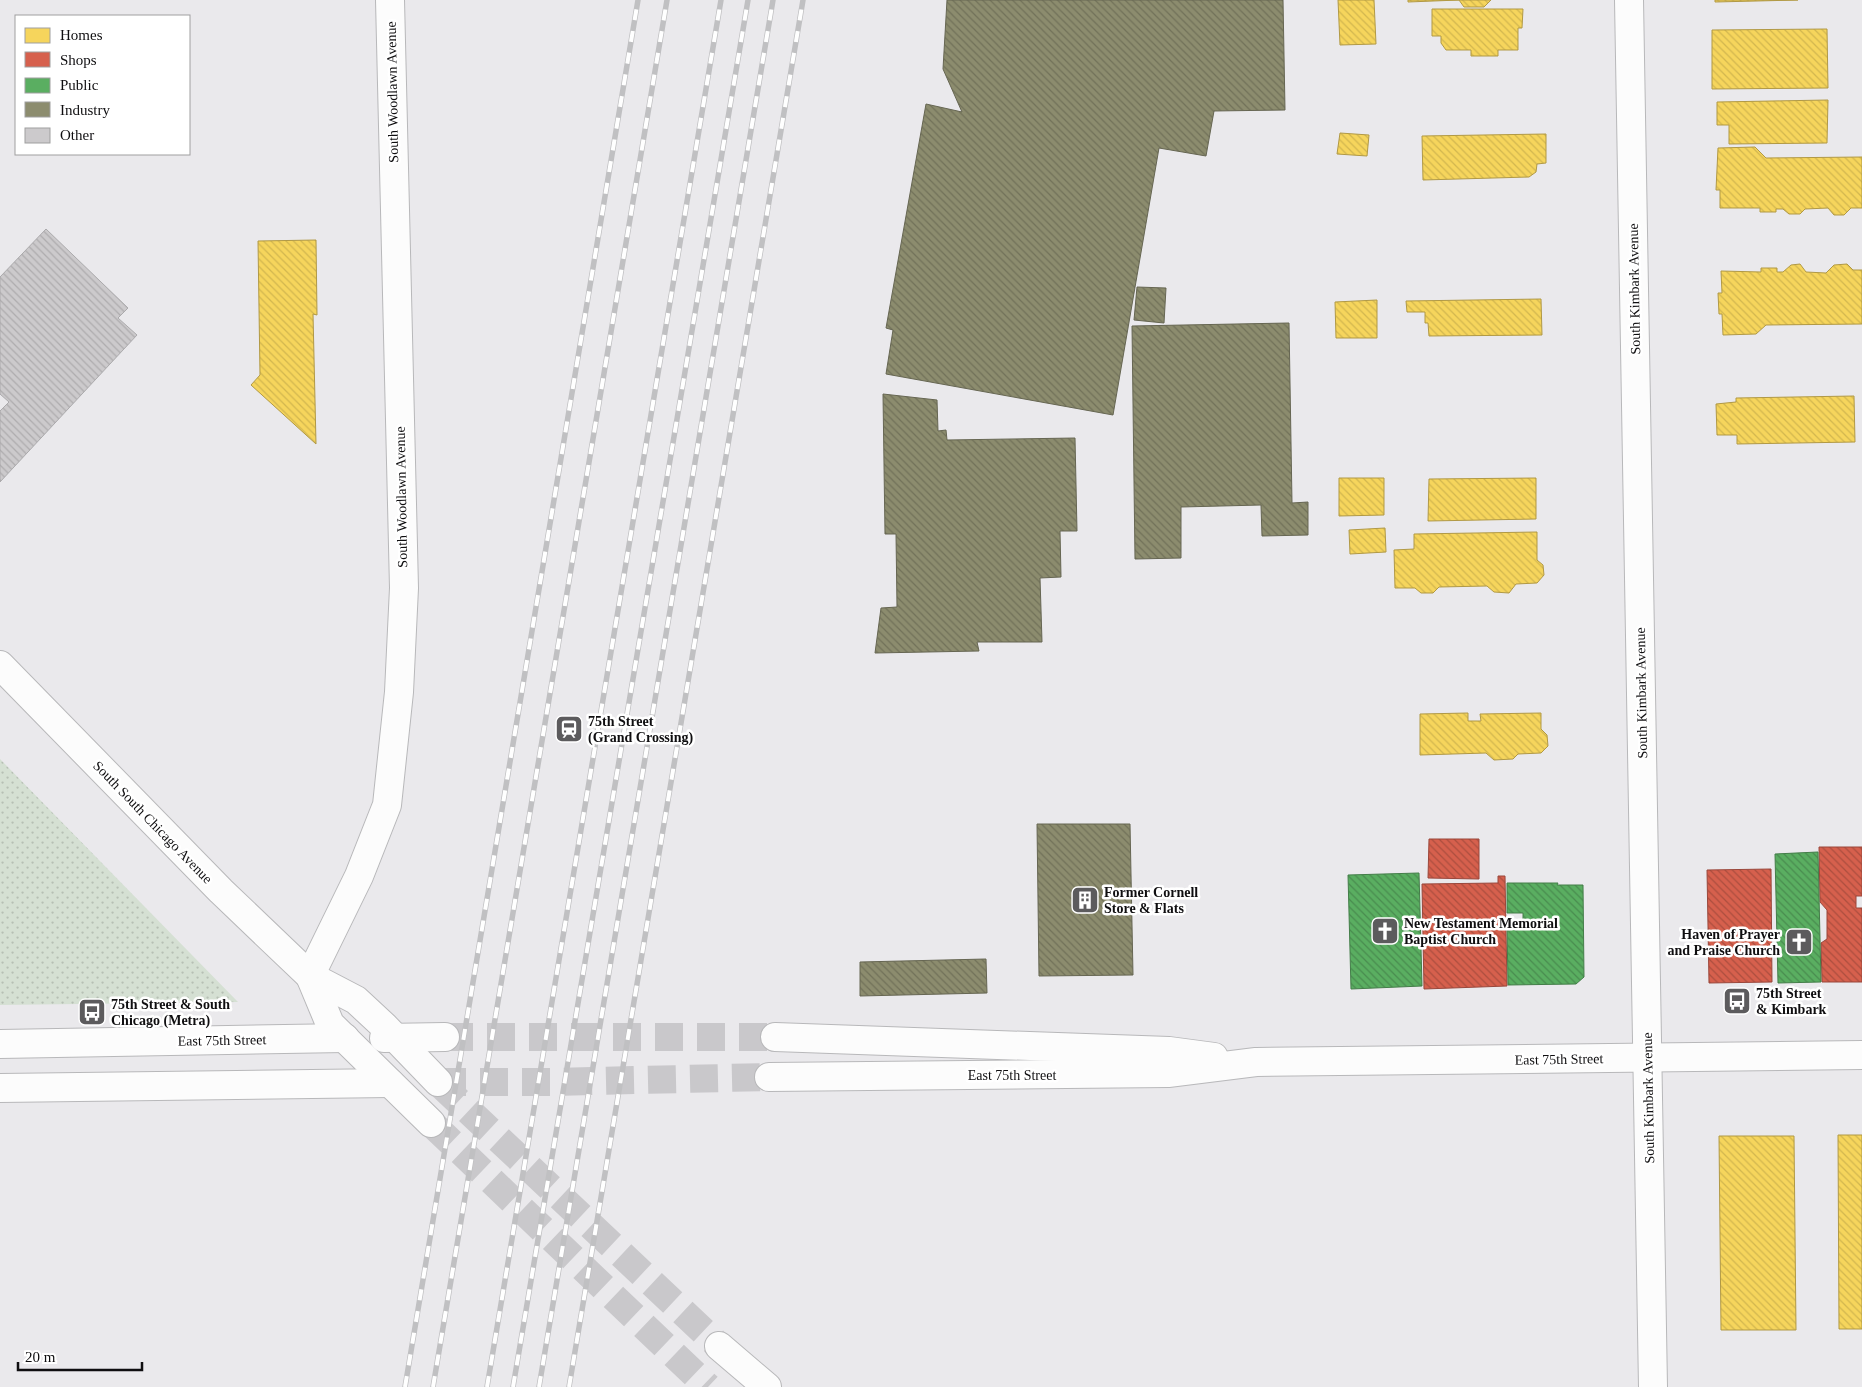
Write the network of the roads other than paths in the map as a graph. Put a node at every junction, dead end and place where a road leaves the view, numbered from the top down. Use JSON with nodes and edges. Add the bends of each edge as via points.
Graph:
{"nodes":[{"id":1,"x":390,"y":0,"type":"edge"},
{"id":2,"x":1629,"y":0,"type":"edge"},
{"id":3,"x":0,"y":665,"type":"edge"},
{"id":4,"x":310,"y":976,"type":"junction"},
{"id":5,"x":445,"y":1037,"type":"tunnel mouth"},
{"id":6,"x":775,"y":1037,"type":"tunnel mouth"},
{"id":7,"x":345,"y":1038,"type":"junction"},
{"id":8,"x":395,"y":1038,"type":"junction"},
{"id":9,"x":0,"y":1044,"type":"edge"},
{"id":10,"x":1862,"y":1055,"type":"edge"},
{"id":11,"x":1648,"y":1058,"type":"junction"},
{"id":12,"x":1256,"y":1062,"type":"junction"},
{"id":13,"x":769,"y":1077,"type":"tunnel mouth"},
{"id":14,"x":390,"y":1083,"type":"junction"},
{"id":15,"x":0,"y":1088,"type":"edge"},
{"id":16,"x":431,"y":1123,"type":"tunnel mouth"},
{"id":17,"x":719,"y":1346,"type":"tunnel mouth"},
{"id":18,"x":768,"y":1387,"type":"edge"},
{"id":19,"x":1654,"y":1387,"type":"edge"}],
"edges":[{"from":1,"to":4,"type":"street","name":"South Woodlawn Avenue","via":[[404,588],[399,692],[387,805],[359,876]]},
{"from":2,"to":11,"type":"street","name":"South Kimbark Avenue"},
{"from":3,"to":4,"type":"street","name":"South South Chicago Avenue","via":[[221,891]]},
{"from":4,"to":7,"type":"street","name":"South South Chicago Avenue","via":[[330,1024]]},
{"from":4,"to":8,"type":"street","name":"South South Chicago Avenue","via":[[356,1000]]},
{"from":5,"to":8,"type":"street","name":"East 75th Street"},
{"from":6,"to":12,"type":"street","name":"East 75th Street","via":[[1169,1052]]},
{"from":7,"to":8,"type":"street","name":"East 75th Street"},
{"from":7,"to":9,"type":"street","name":"East 75th Street"},
{"from":7,"to":14,"type":"street","name":"South South Chicago Avenue"},
{"from":8,"to":14,"type":"street","name":"South South Chicago Avenue","via":[[438,1082]]},
{"from":10,"to":11,"type":"street","name":"East 75th Street"},
{"from":11,"to":12,"type":"street","name":"East 75th Street"},
{"from":11,"to":19,"type":"street","name":"South Kimbark Avenue"},
{"from":12,"to":13,"type":"street","name":"East 75th Street","via":[[1168,1073]]},
{"from":14,"to":15,"type":"street"},
{"from":14,"to":16,"type":"street","name":"South South Chicago Avenue"},
{"from":17,"to":18,"type":"street"}]}
